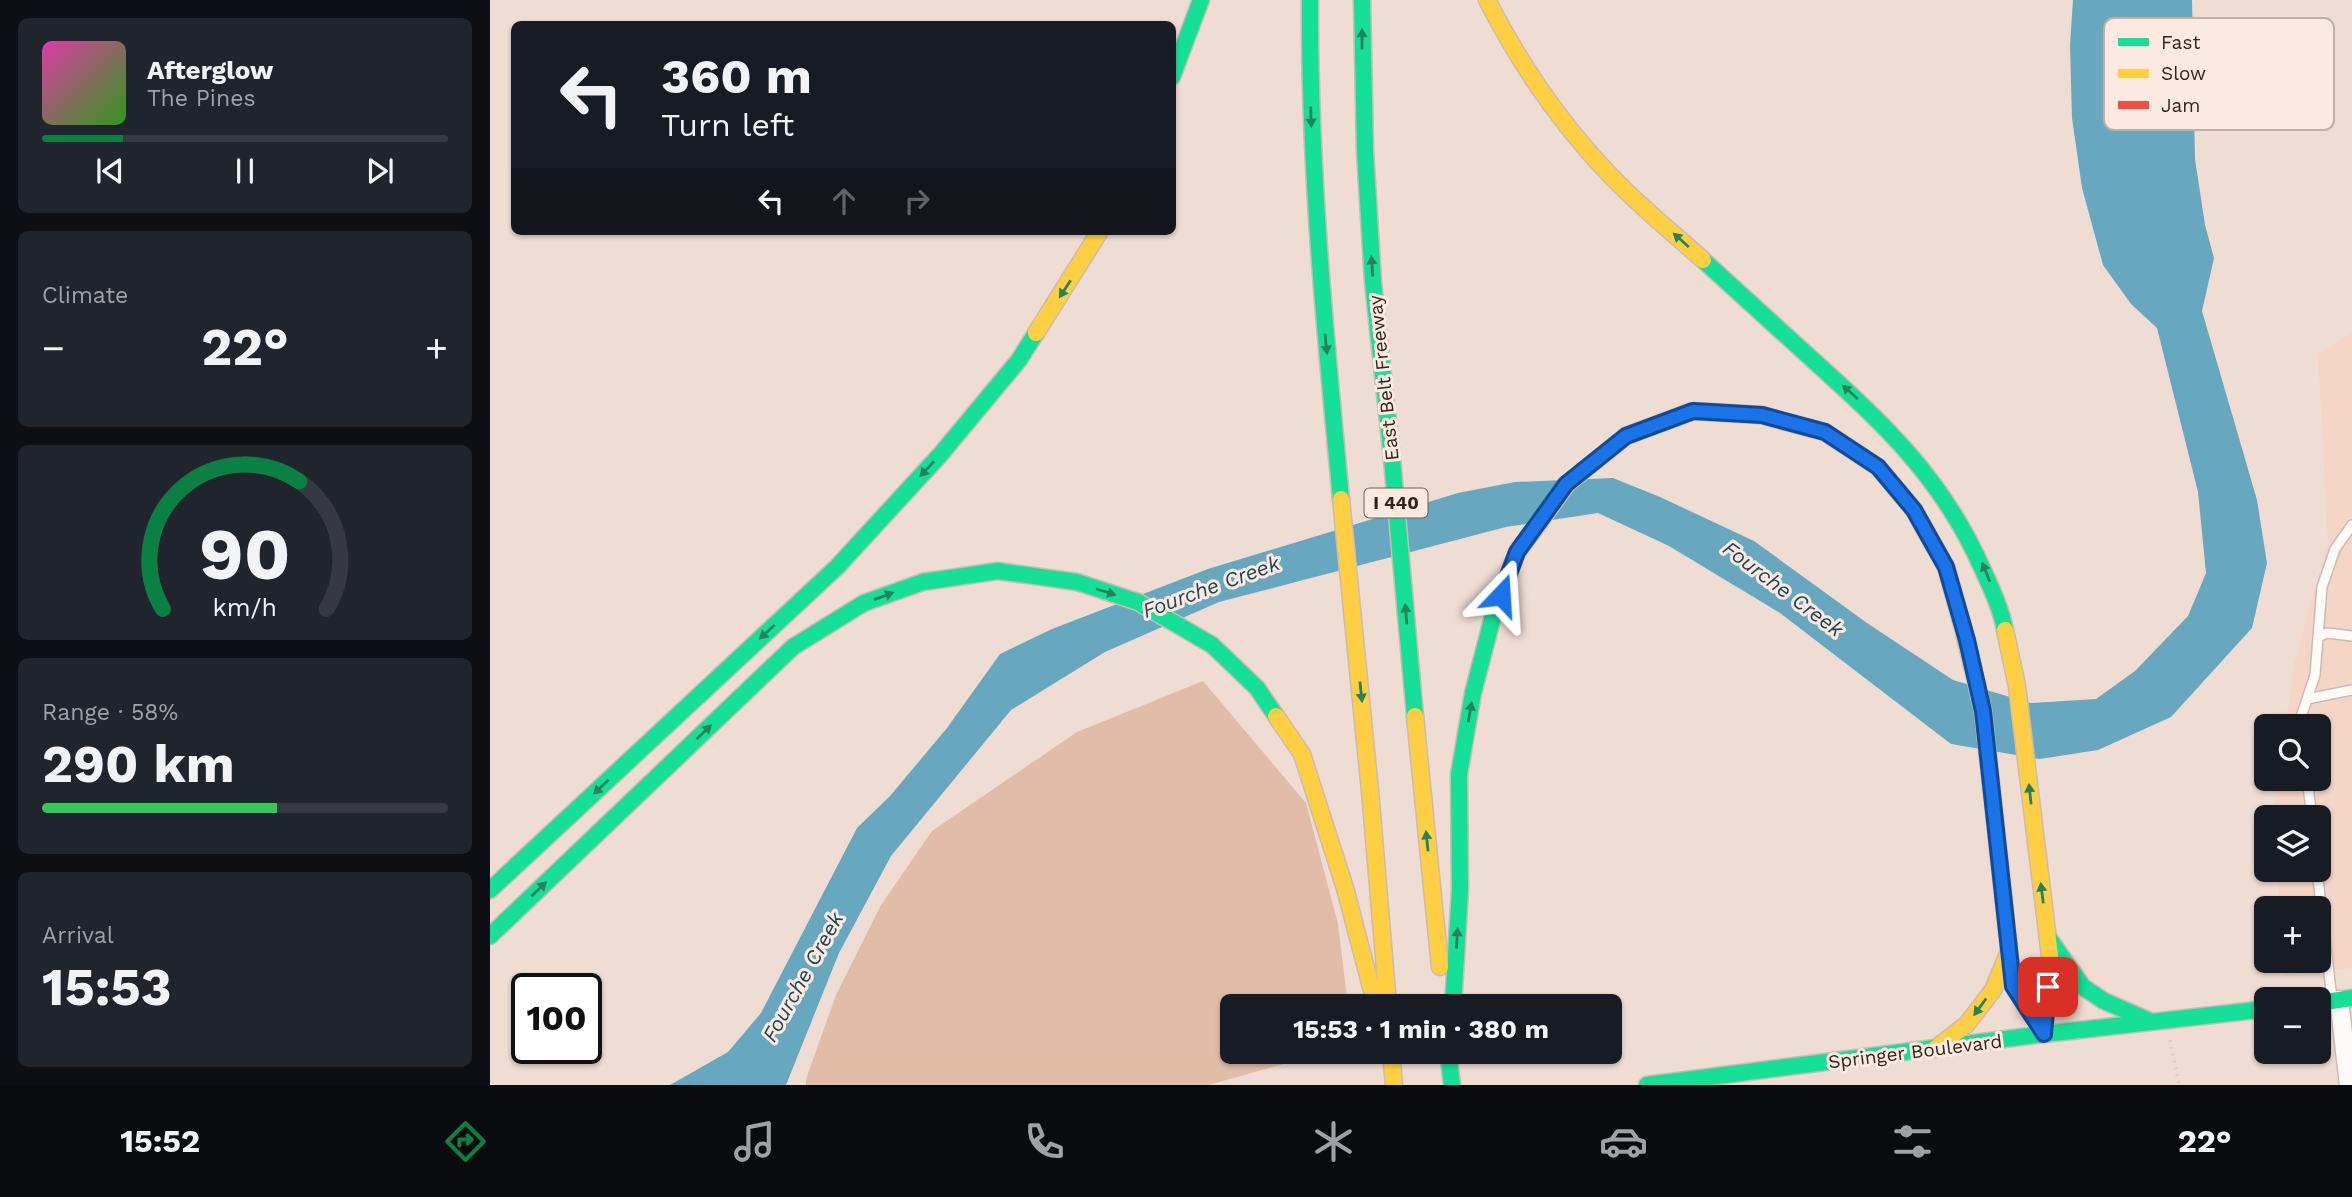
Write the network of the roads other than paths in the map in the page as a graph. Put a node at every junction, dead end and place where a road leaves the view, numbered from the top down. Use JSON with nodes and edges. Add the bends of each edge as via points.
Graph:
{"nodes":[{"id":1,"x":1201,"y":0,"type":"edge"},
{"id":2,"x":1310,"y":0,"type":"edge"},
{"id":3,"x":1362,"y":0,"type":"edge"},
{"id":4,"x":1487,"y":0,"type":"edge"},
{"id":5,"x":1176,"y":66,"type":"edge"},
{"id":6,"x":1097,"y":235,"type":"edge"},
{"id":7,"x":2352,"y":525,"type":"edge"},
{"id":8,"x":2352,"y":636,"type":"edge"},
{"id":9,"x":2318,"y":637,"type":"junction"},
{"id":10,"x":2352,"y":690,"type":"edge"},
{"id":11,"x":2307,"y":699,"type":"junction"},
{"id":12,"x":2302,"y":714,"type":"edge"},
{"id":13,"x":2319,"y":882,"type":"edge"},
{"id":14,"x":490,"y":890,"type":"edge"},
{"id":15,"x":2047,"y":934,"type":"junction"},
{"id":16,"x":490,"y":936,"type":"edge"},
{"id":17,"x":2009,"y":952,"type":"junction"},
{"id":18,"x":1373,"y":994,"type":"edge"},
{"id":19,"x":1387,"y":994,"type":"edge"},
{"id":20,"x":1443,"y":994,"type":"edge"},
{"id":21,"x":1454,"y":994,"type":"edge"},
{"id":22,"x":2335,"y":1000,"type":"edge"},
{"id":23,"x":2254,"y":1010,"type":"edge"},
{"id":24,"x":2159,"y":1022,"type":"junction"},
{"id":25,"x":2044,"y":1034,"type":"junction"},
{"id":26,"x":1935,"y":1049,"type":"junction"},
{"id":27,"x":1450,"y":1064,"type":"edge"},
{"id":28,"x":1452,"y":1085,"type":"edge"},
{"id":29,"x":1647,"y":1085,"type":"edge"},
{"id":30,"x":2349,"y":1085,"type":"edge"}],
"edges":[{"from":1,"to":5,"type":"main road"},
{"from":2,"to":19,"type":"main road","number":"I 440","one_way":true,"via":[[1321,286]]},
{"from":20,"to":3,"type":"main road","name":"East Belt Freeway","number":"I 440","one_way":true,"via":[[1373,282]]},
{"from":15,"to":4,"type":"main road","one_way":true,"via":[[2017,686],[2004,622],[1969,538],[1932,481],[1873,414],[1574,139],[1516,57]]},
{"from":6,"to":14,"type":"main road","one_way":true,"via":[[1019,360],[837,567]]},
{"from":7,"to":9,"type":"lane","via":[[2335,550],[2322,587]]},
{"from":8,"to":9,"type":"lane","via":[[2327,633]]},
{"from":9,"to":11,"type":"lane","via":[[2315,675]]},
{"from":10,"to":11,"type":"lane"},
{"from":11,"to":12,"type":"lane"},
{"from":13,"to":22,"type":"lane"},
{"from":15,"to":24,"type":"main road","via":[[2083,987],[2104,1001]]},
{"from":15,"to":25,"type":"main road","via":[[2050,964]]},
{"from":16,"to":18,"type":"main road","one_way":true,"via":[[793,647],[864,603],[923,582],[998,571],[1077,582],[1138,602],[1212,645],[1257,688],[1302,754]]},
{"from":21,"to":17,"type":"main road","one_way":true,"via":[[1460,890],[1459,774],[1483,654],[1517,552],[1566,484],[1626,436],[1693,411],[1762,415],[1825,432],[1878,467],[1914,510],[1946,567],[1983,711]]},
{"from":17,"to":25,"type":"main road","via":[[2013,986]]},
{"from":17,"to":26,"type":"main road","one_way":true,"via":[[1993,990],[1968,1024]]},
{"from":22,"to":30,"type":"street"},
{"from":23,"to":24,"type":"main road","name":"Springer Boulevard"},
{"from":24,"to":25,"type":"main road","name":"Springer Boulevard"},
{"from":25,"to":26,"type":"main road","name":"Springer Boulevard"},
{"from":26,"to":29,"type":"main road","name":"Springer Boulevard"},
{"from":27,"to":28,"type":"main road"}]}
